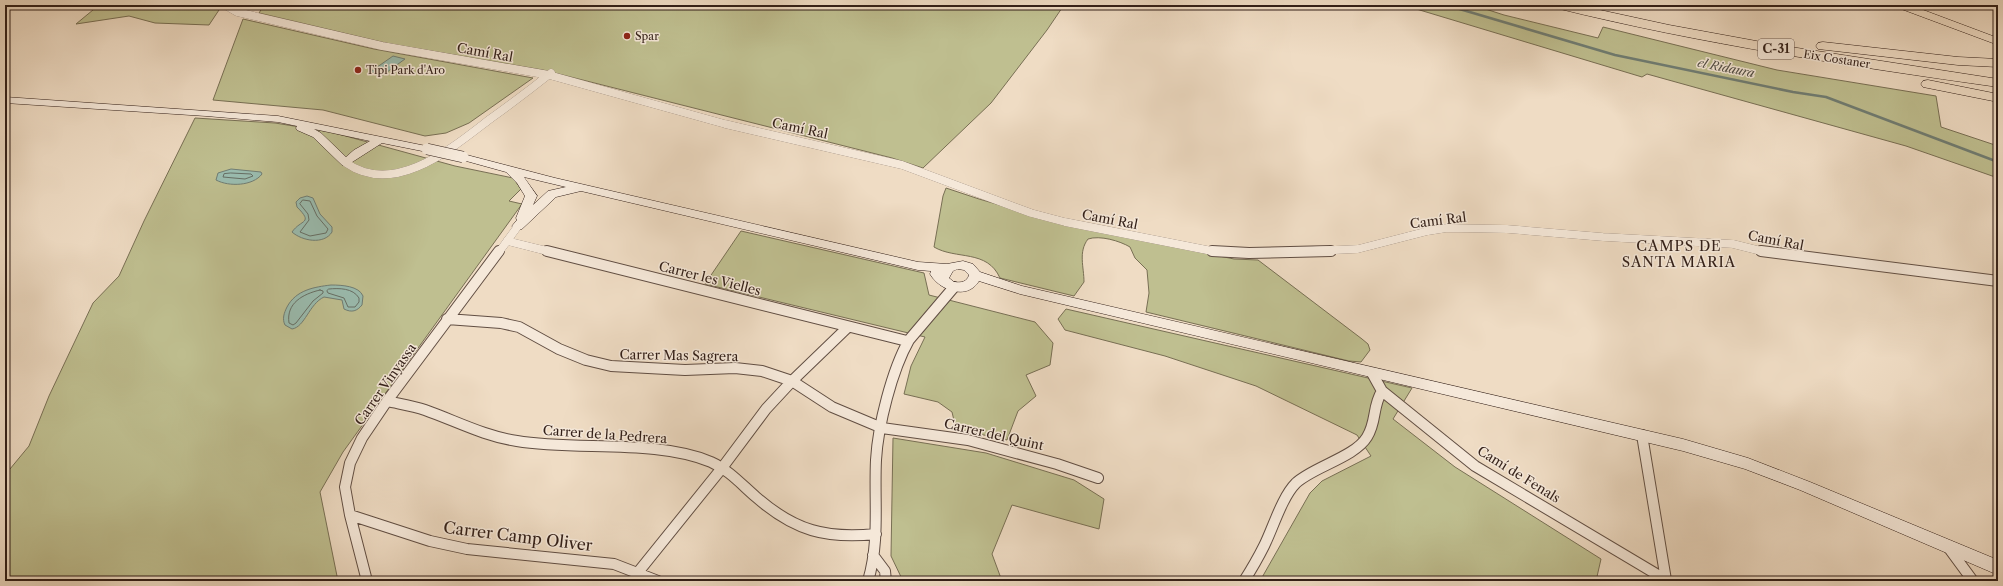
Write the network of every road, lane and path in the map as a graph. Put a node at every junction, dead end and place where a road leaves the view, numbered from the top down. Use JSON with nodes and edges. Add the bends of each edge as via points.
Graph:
{"nodes":[{"id":1,"x":225,"y":5,"type":"edge"},
{"id":2,"x":1560,"y":5,"type":"edge"},
{"id":3,"x":1580,"y":5,"type":"edge"},
{"id":4,"x":1900,"y":5,"type":"edge"},
{"id":5,"x":1950,"y":25,"type":"junction"},
{"id":6,"x":1682,"y":30,"type":"junction"},
{"id":7,"x":1998,"y":39,"type":"edge"},
{"id":8,"x":1998,"y":42,"type":"edge"},
{"id":9,"x":1998,"y":63,"type":"edge"},
{"id":10,"x":550,"y":74,"type":"junction"},
{"id":11,"x":1995,"y":80,"type":"edge"},
{"id":12,"x":1998,"y":98,"type":"edge"},
{"id":13,"x":5,"y":100,"type":"edge"},
{"id":14,"x":278,"y":119,"type":"junction"},
{"id":15,"x":381,"y":139,"type":"junction"},
{"id":16,"x":346,"y":163,"type":"junction"},
{"id":17,"x":510,"y":170,"type":"junction"},
{"id":18,"x":554,"y":181,"type":"junction"},
{"id":19,"x":586,"y":189,"type":"junction"},
{"id":20,"x":552,"y":194,"type":"junction"},
{"id":21,"x":531,"y":196,"type":"junction"},
{"id":22,"x":518,"y":226,"type":"junction"},
{"id":23,"x":507,"y":242,"type":"junction"},
{"id":24,"x":946,"y":273,"type":"junction"},
{"id":25,"x":972,"y":279,"type":"junction"},
{"id":26,"x":1998,"y":281,"type":"edge"},
{"id":27,"x":954,"y":287,"type":"junction"},
{"id":28,"x":447,"y":319,"type":"junction"},
{"id":29,"x":848,"y":327,"type":"junction"},
{"id":30,"x":907,"y":341,"type":"junction"},
{"id":31,"x":1372,"y":372,"type":"junction"},
{"id":32,"x":792,"y":381,"type":"junction"},
{"id":33,"x":1382,"y":391,"type":"junction"},
{"id":34,"x":387,"y":401,"type":"junction"},
{"id":35,"x":882,"y":428,"type":"junction"},
{"id":36,"x":1642,"y":435,"type":"junction"},
{"id":37,"x":722,"y":468,"type":"junction"},
{"id":38,"x":1098,"y":478,"type":"dead end"},
{"id":39,"x":350,"y":515,"type":"junction"},
{"id":40,"x":876,"y":534,"type":"junction"},
{"id":41,"x":1947,"y":546,"type":"junction"},
{"id":42,"x":873,"y":555,"type":"junction"},
{"id":43,"x":1998,"y":568,"type":"edge"},
{"id":44,"x":634,"y":576,"type":"edge"},
{"id":45,"x":1667,"y":580,"type":"edge"},
{"id":46,"x":367,"y":581,"type":"edge"},
{"id":47,"x":658,"y":581,"type":"edge"},
{"id":48,"x":868,"y":581,"type":"edge"},
{"id":49,"x":886,"y":581,"type":"edge"},
{"id":50,"x":1244,"y":581,"type":"edge"},
{"id":51,"x":1973,"y":581,"type":"edge"}],
"edges":[{"from":1,"to":10,"type":"street","name":"Camí Ral","via":[[237,12],[382,46]]},
{"from":2,"to":6,"type":"highway","name":"Eix Costaner","number":"C-31"},
{"from":3,"to":6,"type":"highway","name":"Eix Costaner","number":"C-31"},
{"from":4,"to":5,"type":"main road"},
{"from":5,"to":7,"type":"main road"},
{"from":5,"to":8,"type":"main road"},
{"from":6,"to":9,"type":"highway"},
{"from":6,"to":11,"type":"highway","name":"Eix Costaner","number":"C-31","via":[[1799,53]]},
{"from":6,"to":12,"type":"highway","via":[[1719,42]]},
{"from":10,"to":16,"type":"street","via":[[444,154],[423,165],[374,174],[352,168]]},
{"from":10,"to":26,"type":"street","name":"Camí Ral","via":[[725,124],[902,165],[1031,213],[1212,251],[1249,253],[1358,249],[1447,228],[1500,228],[1734,244],[1765,252],[1813,259]]},
{"from":13,"to":14,"type":"street"},
{"from":14,"to":15,"type":"street"},
{"from":14,"to":16,"type":"street","via":[[316,135]]},
{"from":15,"to":16,"type":"street","via":[[358,152]]},
{"from":15,"to":17,"type":"street","bridge":true},
{"from":17,"to":18,"type":"street"},
{"from":17,"to":21,"type":"street","via":[[522,181]]},
{"from":18,"to":19,"type":"street"},
{"from":18,"to":20,"type":"street","via":[[556,186]]},
{"from":18,"to":21,"type":"street"},
{"from":19,"to":20,"type":"street"},
{"from":19,"to":24,"type":"street"},
{"from":20,"to":22,"type":"street"},
{"from":21,"to":22,"type":"street"},
{"from":22,"to":23,"type":"street","name":"Carrer Vinyassa"},
{"from":23,"to":28,"type":"street","name":"Carrer Vinyassa"},
{"from":23,"to":29,"type":"street","name":"Carrer les Vielles"},
{"from":24,"to":25,"type":"street","via":[[955,266],[964,266],[972,270]]},
{"from":24,"to":27,"type":"street","via":[[946,283]]},
{"from":25,"to":27,"type":"street","via":[[963,286]]},
{"from":25,"to":31,"type":"street"},
{"from":27,"to":30,"type":"street"},
{"from":28,"to":32,"type":"street","name":"Carrer Mas Sagrera","via":[[519,327],[540,336],[559,349],[586,360],[611,366],[685,370],[735,368],[762,371]]},
{"from":28,"to":34,"type":"street","name":"Carrer Vinyassa"},
{"from":29,"to":30,"type":"street","name":"Carrer les Vielles"},
{"from":29,"to":32,"type":"street"},
{"from":30,"to":35,"type":"street"},
{"from":31,"to":33,"type":"street","name":"Camí de Fenals"},
{"from":31,"to":36,"type":"street"},
{"from":32,"to":35,"type":"street","name":"Carrer Mas Sagrera","via":[[832,407]]},
{"from":32,"to":37,"type":"street","via":[[766,409]]},
{"from":33,"to":45,"type":"street","name":"Camí de Fenals","via":[[1476,466]]},
{"from":33,"to":50,"type":"street","via":[[1376,401],[1374,423],[1367,438],[1357,447],[1296,483],[1288,494],[1263,548]]},
{"from":34,"to":37,"type":"street","name":"Carrer de la Pedrera","via":[[424,410],[486,434],[515,441],[544,445],[636,448],[699,459]]},
{"from":34,"to":39,"type":"street","name":"Carrer Vinyassa","via":[[362,438],[350,464],[345,487]]},
{"from":35,"to":38,"type":"street","name":"Carrer del Quint","via":[[968,440],[1058,464]]},
{"from":35,"to":40,"type":"street","via":[[876,457]]},
{"from":36,"to":41,"type":"street","via":[[1748,464]]},
{"from":36,"to":45,"type":"street"},
{"from":37,"to":40,"type":"street","name":"Carrer de la Pedrera","via":[[788,520],[813,532],[840,536]]},
{"from":37,"to":44,"type":"street"},
{"from":39,"to":44,"type":"street","name":"Carrer Camp Oliver","via":[[430,541],[466,549],[614,564]]},
{"from":39,"to":46,"type":"street","name":"Carrer Vinyassa"},
{"from":40,"to":42,"type":"street"},
{"from":41,"to":43,"type":"street"},
{"from":41,"to":51,"type":"street"},
{"from":42,"to":48,"type":"street"},
{"from":42,"to":49,"type":"street","via":[[885,571]]},
{"from":44,"to":47,"type":"street","name":"Carrer Camp Oliver"}]}
